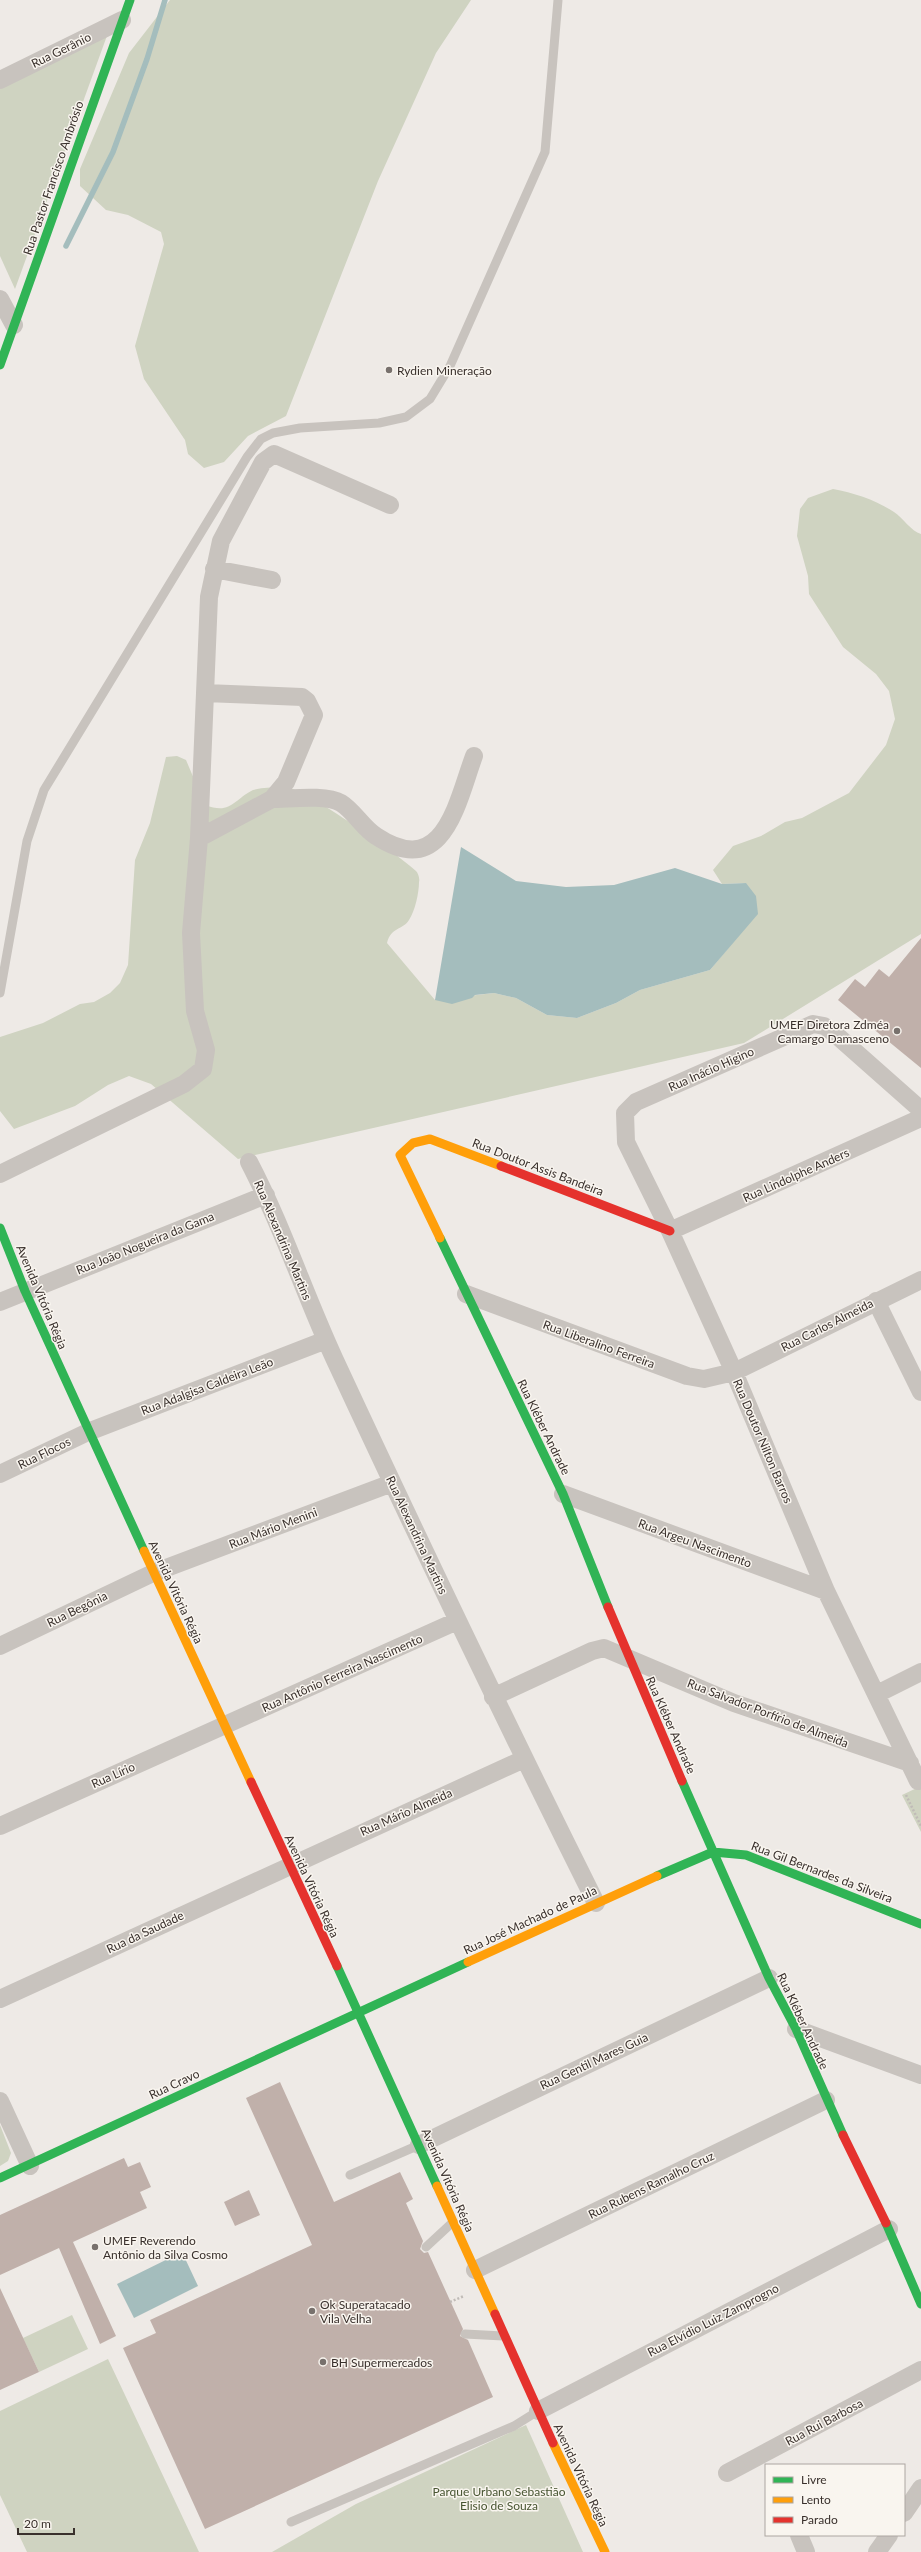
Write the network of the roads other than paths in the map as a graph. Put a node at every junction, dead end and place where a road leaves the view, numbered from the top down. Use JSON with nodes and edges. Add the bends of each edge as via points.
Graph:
{"nodes":[{"id":1,"x":130,"y":0,"type":"edge"},
{"id":2,"x":558,"y":0,"type":"edge"},
{"id":3,"x":122,"y":20,"type":"junction"},
{"id":4,"x":0,"y":80,"type":"edge"},
{"id":5,"x":0,"y":299,"type":"edge"},
{"id":6,"x":14,"y":325,"type":"junction"},
{"id":7,"x":0,"y":365,"type":"edge"},
{"id":8,"x":390,"y":505,"type":"dead end"},
{"id":9,"x":214,"y":569,"type":"junction"},
{"id":10,"x":272,"y":580,"type":"dead end"},
{"id":11,"x":205,"y":693,"type":"junction"},
{"id":12,"x":474,"y":756,"type":"dead end"},
{"id":13,"x":272,"y":799,"type":"junction"},
{"id":14,"x":199,"y":838,"type":"junction"},
{"id":15,"x":0,"y":993,"type":"edge"},
{"id":16,"x":636,"y":1102,"type":"joint"},
{"id":17,"x":921,"y":1110,"type":"edge"},
{"id":18,"x":921,"y":1118,"type":"edge"},
{"id":19,"x":400,"y":1155,"type":"joint"},
{"id":20,"x":249,"y":1162,"type":"dead end"},
{"id":21,"x":0,"y":1174,"type":"edge"},
{"id":22,"x":266,"y":1195,"type":"junction"},
{"id":23,"x":0,"y":1228,"type":"edge"},
{"id":24,"x":670,"y":1231,"type":"junction"},
{"id":25,"x":921,"y":1280,"type":"edge"},
{"id":26,"x":25,"y":1291,"type":"junction"},
{"id":27,"x":466,"y":1294,"type":"junction"},
{"id":28,"x":876,"y":1301,"type":"junction"},
{"id":29,"x":0,"y":1302,"type":"edge"},
{"id":30,"x":326,"y":1340,"type":"junction"},
{"id":31,"x":734,"y":1372,"type":"junction"},
{"id":32,"x":921,"y":1392,"type":"edge"},
{"id":33,"x":88,"y":1432,"type":"junction"},
{"id":34,"x":0,"y":1474,"type":"edge"},
{"id":35,"x":392,"y":1482,"type":"junction"},
{"id":36,"x":564,"y":1494,"type":"junction"},
{"id":37,"x":153,"y":1573,"type":"junction"},
{"id":38,"x":826,"y":1591,"type":"junction"},
{"id":39,"x":457,"y":1621,"type":"junction"},
{"id":40,"x":0,"y":1646,"type":"edge"},
{"id":41,"x":628,"y":1657,"type":"junction"},
{"id":42,"x":921,"y":1672,"type":"edge"},
{"id":43,"x":877,"y":1694,"type":"junction"},
{"id":44,"x":494,"y":1696,"type":"junction"},
{"id":45,"x":226,"y":1725,"type":"junction"},
{"id":46,"x":524,"y":1759,"type":"junction"},
{"id":47,"x":910,"y":1763,"type":"junction"},
{"id":48,"x":918,"y":1781,"type":"road end"},
{"id":49,"x":0,"y":1826,"type":"edge"},
{"id":50,"x":713,"y":1852,"type":"junction"},
{"id":51,"x":289,"y":1866,"type":"junction"},
{"id":52,"x":596,"y":1903,"type":"junction"},
{"id":53,"x":921,"y":1924,"type":"edge"},
{"id":54,"x":769,"y":1978,"type":"junction"},
{"id":55,"x":0,"y":1999,"type":"edge"},
{"id":56,"x":358,"y":2012,"type":"junction"},
{"id":57,"x":796,"y":2029,"type":"junction"},
{"id":58,"x":921,"y":2075,"type":"edge"},
{"id":59,"x":826,"y":2100,"type":"junction"},
{"id":60,"x":0,"y":2101,"type":"edge"},
{"id":61,"x":419,"y":2145,"type":"junction"},
{"id":62,"x":30,"y":2166,"type":"junction"},
{"id":63,"x":350,"y":2175,"type":"dead end"},
{"id":64,"x":0,"y":2178,"type":"edge"},
{"id":65,"x":453,"y":2222,"type":"junction"},
{"id":66,"x":889,"y":2230,"type":"junction"},
{"id":67,"x":426,"y":2248,"type":"dead end"},
{"id":68,"x":475,"y":2270,"type":"junction"},
{"id":69,"x":921,"y":2304,"type":"edge"},
{"id":70,"x":465,"y":2334,"type":"dead end"},
{"id":71,"x":504,"y":2336,"type":"junction"},
{"id":72,"x":921,"y":2370,"type":"edge"},
{"id":73,"x":538,"y":2411,"type":"junction"},
{"id":74,"x":767,"y":2459,"type":"edge"},
{"id":75,"x":727,"y":2473,"type":"dead end"},
{"id":76,"x":921,"y":2488,"type":"edge"},
{"id":77,"x":905,"y":2512,"type":"edge"},
{"id":78,"x":291,"y":2522,"type":"dead end"},
{"id":79,"x":799,"y":2536,"type":"edge"},
{"id":80,"x":888,"y":2536,"type":"edge"},
{"id":81,"x":605,"y":2552,"type":"edge"},
{"id":82,"x":806,"y":2552,"type":"edge"},
{"id":83,"x":877,"y":2552,"type":"edge"}],
"edges":[{"from":1,"to":3,"type":"street","name":"Rua Pastor Francisco Ambrósio"},
{"from":2,"to":15,"type":"lane","via":[[546,152],[450,366],[430,399],[406,418],[273,433],[261,439],[247,457],[44,790],[28,841]]},
{"from":3,"to":4,"type":"street","name":"Rua Gerânio"},
{"from":3,"to":6,"type":"street","name":"Rua Pastor Francisco Ambrósio"},
{"from":5,"to":6,"type":"street"},
{"from":6,"to":7,"type":"street","name":"Rua Pastor Francisco Ambrósio"},
{"from":8,"to":9,"type":"street","via":[[274,454],[263,462],[241,502],[222,541]]},
{"from":9,"to":10,"type":"street"},
{"from":9,"to":11,"type":"street","via":[[209,598]]},
{"from":11,"to":13,"type":"street","via":[[261,697],[294,696],[307,701],[314,715],[286,782]]},
{"from":11,"to":14,"type":"street"},
{"from":12,"to":13,"type":"street","via":[[443,835],[422,849],[406,848],[376,836],[341,803],[327,798]]},
{"from":13,"to":14,"type":"street"},
{"from":14,"to":21,"type":"street","via":[[191,933],[195,1011],[206,1050],[203,1069],[184,1084]]},
{"from":16,"to":17,"type":"street","name":"Rua Inácio Higino","via":[[813,1024],[824,1026],[834,1033]]},
{"from":16,"to":24,"type":"street","name":"Rua Doutor Nilton Barros","via":[[625,1113],[626,1142]]},
{"from":18,"to":24,"type":"street","name":"Rua Lindolphe Anders"},
{"from":19,"to":24,"type":"street","name":"Rua Doutor Assis Bandeira","via":[[408,1145],[419,1139],[430,1139]]},
{"from":19,"to":27,"type":"street","name":"Rua Kléber Andrade"},
{"from":20,"to":22,"type":"street","name":"Rua Alexandrina Martins"},
{"from":22,"to":26,"type":"street","name":"Rua João Nogueira da Gama"},
{"from":22,"to":30,"type":"street","name":"Rua Alexandrina Martins"},
{"from":23,"to":26,"type":"street","name":"Avenida Vitória Régia"},
{"from":24,"to":31,"type":"street","name":"Rua Doutor Nilton Barros"},
{"from":25,"to":28,"type":"street","name":"Rua Carlos Almeida"},
{"from":26,"to":29,"type":"street","name":"Rua João Nogueira da Gama"},
{"from":26,"to":33,"type":"street","name":"Avenida Vitória Régia"},
{"from":27,"to":31,"type":"street","name":"Rua Liberalino Ferreira","via":[[687,1376],[704,1379]]},
{"from":27,"to":36,"type":"street","name":"Rua Kléber Andrade"},
{"from":28,"to":31,"type":"street","name":"Rua Carlos Almeida"},
{"from":28,"to":32,"type":"street"},
{"from":30,"to":33,"type":"street","name":"Rua Adalgisa Caldeira Leão"},
{"from":30,"to":35,"type":"street","name":"Rua Alexandrina Martins"},
{"from":31,"to":38,"type":"street","name":"Rua Doutor Nilton Barros"},
{"from":33,"to":34,"type":"street","name":"Rua Flocos"},
{"from":33,"to":37,"type":"street","name":"Avenida Vitória Régia"},
{"from":35,"to":37,"type":"street","name":"Rua Mário Menini"},
{"from":35,"to":39,"type":"street","name":"Rua Alexandrina Martins"},
{"from":36,"to":38,"type":"street","name":"Rua Argeu Nascimento"},
{"from":36,"to":41,"type":"street","name":"Rua Kléber Andrade"},
{"from":37,"to":40,"type":"street","name":"Rua Begônia"},
{"from":37,"to":45,"type":"street","name":"Avenida Vitória Régia"},
{"from":38,"to":43,"type":"street","name":"Rua Doutor Nilton Barros"},
{"from":39,"to":44,"type":"street","name":"Rua Alexandrina Martins"},
{"from":39,"to":45,"type":"street","name":"Rua Antônio Ferreira Nascimento"},
{"from":41,"to":44,"type":"street","name":"Rua Salvador Porfírio de Almeida","via":[[604,1648],[592,1651]]},
{"from":41,"to":47,"type":"street","name":"Rua Salvador Porfírio de Almeida","via":[[734,1703]]},
{"from":41,"to":50,"type":"street","name":"Rua Kléber Andrade"},
{"from":42,"to":43,"type":"street"},
{"from":43,"to":47,"type":"street","name":"Rua Doutor Nilton Barros"},
{"from":44,"to":46,"type":"street","name":"Rua Alexandrina Martins"},
{"from":45,"to":49,"type":"street","name":"Rua Lírio"},
{"from":45,"to":51,"type":"street","name":"Avenida Vitória Régia"},
{"from":46,"to":51,"type":"street","name":"Rua Mário Almeida"},
{"from":46,"to":52,"type":"street","name":"Rua Alexandrina Martins"},
{"from":47,"to":48,"type":"street","name":"Rua Doutor Nilton Barros"},
{"from":50,"to":52,"type":"street","name":"Rua José Machado de Paula"},
{"from":50,"to":53,"type":"street","name":"Rua Gil Bernardes da Silveira","via":[[746,1855]]},
{"from":50,"to":54,"type":"street","name":"Rua Kléber Andrade"},
{"from":51,"to":55,"type":"street","name":"Rua da Saudade"},
{"from":51,"to":56,"type":"street","name":"Avenida Vitória Régia"},
{"from":52,"to":56,"type":"street","name":"Rua José Machado de Paula"},
{"from":54,"to":57,"type":"street","name":"Rua Kléber Andrade"},
{"from":54,"to":61,"type":"street","name":"Rua Gentil Mares Guia"},
{"from":56,"to":61,"type":"street","name":"Avenida Vitória Régia"},
{"from":56,"to":62,"type":"street","name":"Rua Cravo"},
{"from":57,"to":58,"type":"street"},
{"from":57,"to":59,"type":"street","name":"Rua Kléber Andrade"},
{"from":59,"to":66,"type":"street","name":"Rua Kléber Andrade"},
{"from":59,"to":68,"type":"street","name":"Rua Rubens Ramalho Cruz"},
{"from":60,"to":62,"type":"street"},
{"from":61,"to":63,"type":"lane"},
{"from":61,"to":65,"type":"street","name":"Avenida Vitória Régia"},
{"from":62,"to":64,"type":"street","name":"Rua Cravo"},
{"from":65,"to":67,"type":"lane"},
{"from":65,"to":68,"type":"street","name":"Avenida Vitória Régia"},
{"from":66,"to":69,"type":"street","name":"Rua Kléber Andrade"},
{"from":66,"to":73,"type":"street","name":"Rua Elvídio Luiz Zamprogno"},
{"from":68,"to":71,"type":"street","name":"Avenida Vitória Régia"},
{"from":70,"to":71,"type":"lane"},
{"from":71,"to":73,"type":"street","name":"Avenida Vitória Régia"},
{"from":72,"to":74,"type":"street","name":"Rua Rui Barbosa"},
{"from":73,"to":78,"type":"lane","via":[[514,2426]]},
{"from":73,"to":81,"type":"street","name":"Avenida Vitória Régia"},
{"from":74,"to":75,"type":"street","name":"Rua Rui Barbosa"},
{"from":76,"to":77,"type":"street"},
{"from":79,"to":82,"type":"street"},
{"from":80,"to":83,"type":"street"}]}
